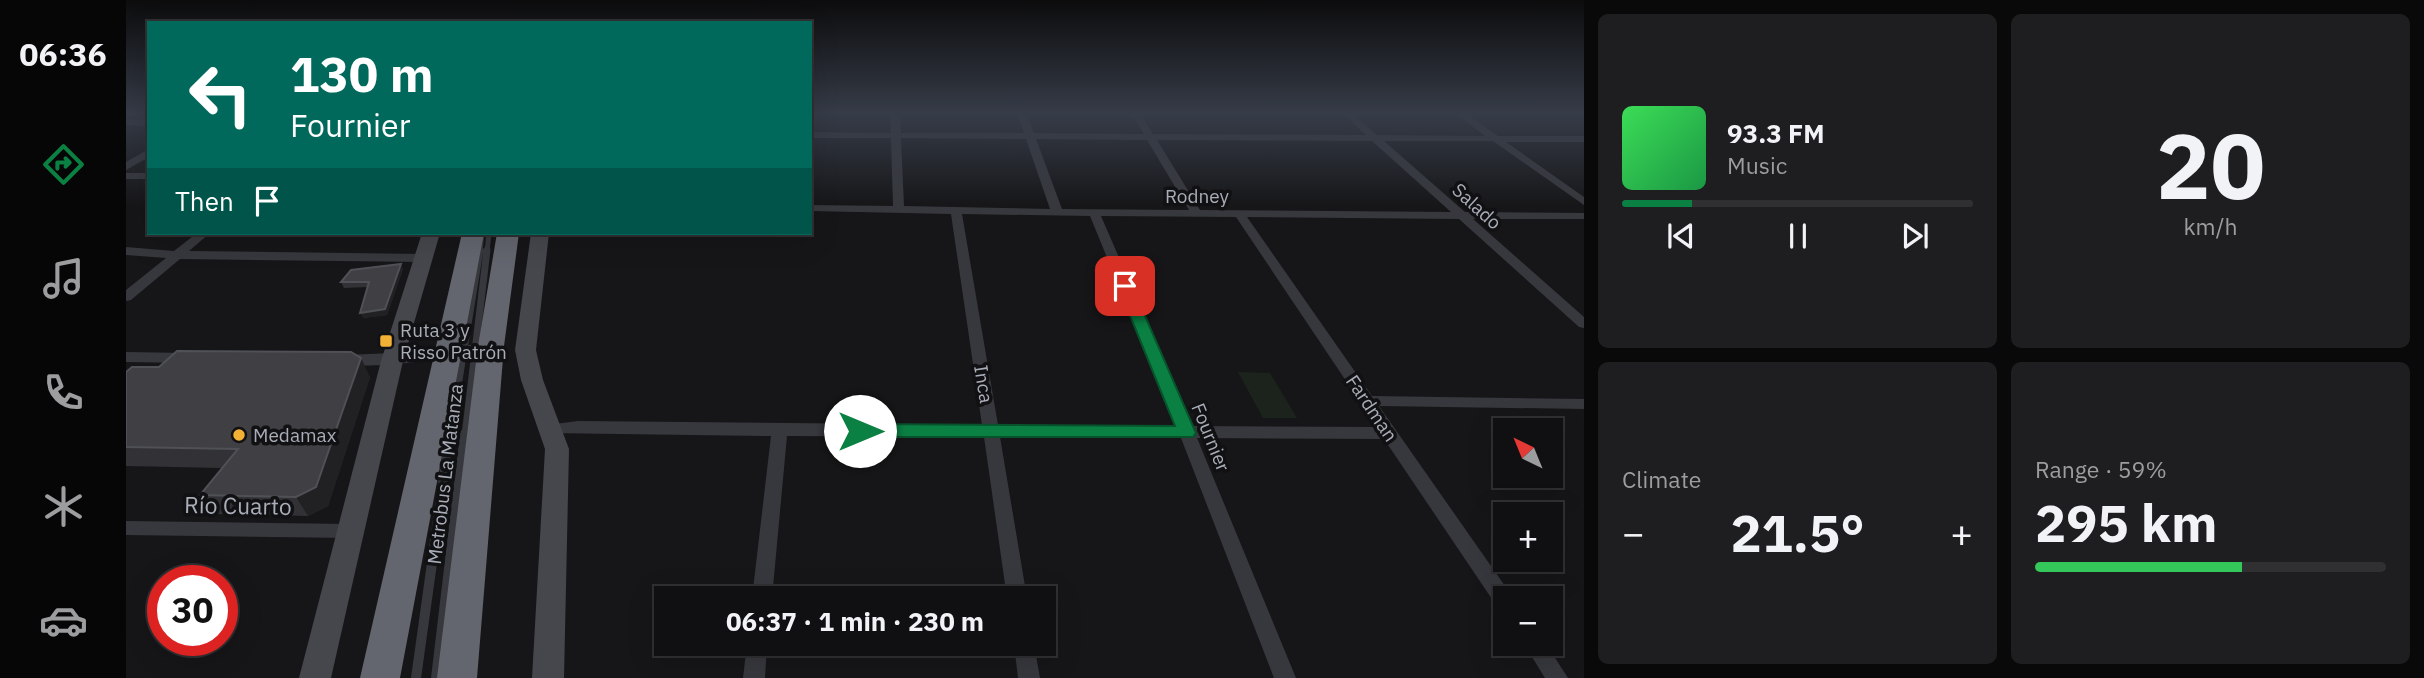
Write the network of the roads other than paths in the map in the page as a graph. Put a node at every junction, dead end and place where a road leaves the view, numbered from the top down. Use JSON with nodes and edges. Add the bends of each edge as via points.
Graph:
{"nodes":[{"id":1,"x":896,"y":145,"type":"edge"},
{"id":2,"x":1033,"y":145,"type":"edge"},
{"id":3,"x":1155,"y":145,"type":"edge"},
{"id":4,"x":1382,"y":145,"type":"edge"},
{"id":5,"x":1506,"y":145,"type":"edge"},
{"id":6,"x":147,"y":153,"type":"edge"},
{"id":7,"x":126,"y":167,"type":"edge"},
{"id":8,"x":126,"y":176,"type":"edge"},
{"id":9,"x":147,"y":176,"type":"edge"},
{"id":10,"x":1584,"y":202,"type":"edge"},
{"id":11,"x":812,"y":208,"type":"edge"},
{"id":12,"x":899,"y":209,"type":"junction"},
{"id":13,"x":956,"y":210,"type":"junction"},
{"id":14,"x":1057,"y":212,"type":"junction"},
{"id":15,"x":1094,"y":213,"type":"junction"},
{"id":16,"x":1197,"y":214,"type":"junction"},
{"id":17,"x":1239,"y":214,"type":"junction"},
{"id":18,"x":1462,"y":216,"type":"junction"},
{"id":19,"x":1584,"y":216,"type":"edge"},
{"id":20,"x":201,"y":235,"type":"edge"},
{"id":21,"x":430,"y":235,"type":"edge"},
{"id":22,"x":489,"y":235,"type":"edge"},
{"id":23,"x":540,"y":235,"type":"edge"},
{"id":24,"x":487,"y":237,"type":"edge"},
{"id":25,"x":126,"y":251,"type":"edge"},
{"id":26,"x":176,"y":255,"type":"junction"},
{"id":27,"x":423,"y":258,"type":"junction"},
{"id":28,"x":126,"y":297,"type":"edge"},
{"id":29,"x":1584,"y":324,"type":"edge"},
{"id":30,"x":469,"y":350,"type":"junction"},
{"id":31,"x":126,"y":357,"type":"edge"},
{"id":32,"x":206,"y":358,"type":"edge"},
{"id":33,"x":326,"y":360,"type":"edge"},
{"id":34,"x":392,"y":361,"type":"junction"},
{"id":35,"x":1368,"y":401,"type":"junction"},
{"id":36,"x":1584,"y":404,"type":"edge"},
{"id":37,"x":553,"y":429,"type":"junction"},
{"id":38,"x":780,"y":430,"type":"junction"},
{"id":39,"x":992,"y":431,"type":"junction"},
{"id":40,"x":1187,"y":433,"type":"junction"},
{"id":41,"x":1389,"y":433,"type":"junction"},
{"id":42,"x":126,"y":528,"type":"edge"},
{"id":43,"x":350,"y":531,"type":"junction"},
{"id":44,"x":763,"y":586,"type":"edge"},
{"id":45,"x":1015,"y":586,"type":"edge"},
{"id":46,"x":1494,"y":586,"type":"edge"},
{"id":47,"x":395,"y":610,"type":"junction"},
{"id":48,"x":756,"y":656,"type":"edge"},
{"id":49,"x":1026,"y":656,"type":"edge"},
{"id":50,"x":1542,"y":656,"type":"edge"},
{"id":51,"x":314,"y":678,"type":"edge"},
{"id":52,"x":360,"y":678,"type":"edge"},
{"id":53,"x":380,"y":678,"type":"edge"},
{"id":54,"x":416,"y":678,"type":"edge"},
{"id":55,"x":436,"y":678,"type":"edge"},
{"id":56,"x":457,"y":678,"type":"edge"},
{"id":57,"x":548,"y":678,"type":"edge"},
{"id":58,"x":754,"y":678,"type":"edge"},
{"id":59,"x":1029,"y":678,"type":"edge"},
{"id":60,"x":1285,"y":678,"type":"edge"},
{"id":61,"x":1558,"y":678,"type":"edge"}],
"edges":[{"from":1,"to":12,"type":"street"},
{"from":2,"to":14,"type":"street"},
{"from":3,"to":16,"type":"street"},
{"from":4,"to":18,"type":"street","name":"Salado"},
{"from":5,"to":10,"type":"street"},
{"from":6,"to":7,"type":"street"},
{"from":8,"to":9,"type":"street"},
{"from":11,"to":12,"type":"street","name":"Rodney"},
{"from":12,"to":13,"type":"street","name":"Rodney"},
{"from":13,"to":14,"type":"street","name":"Rodney"},
{"from":13,"to":39,"type":"street","name":"Inca"},
{"from":14,"to":15,"type":"street","name":"Rodney"},
{"from":15,"to":16,"type":"street","name":"Rodney"},
{"from":15,"to":40,"type":"street","name":"Fournier"},
{"from":16,"to":17,"type":"street","name":"Rodney"},
{"from":17,"to":18,"type":"street","name":"Rodney"},
{"from":17,"to":35,"type":"street","name":"Fardman"},
{"from":18,"to":19,"type":"street","name":"Rodney"},
{"from":18,"to":29,"type":"street","name":"Salado"},
{"from":20,"to":26,"type":"street"},
{"from":21,"to":27,"type":"street"},
{"from":22,"to":30,"type":"lane","name":"Metrobus La Matanza"},
{"from":23,"to":37,"type":"street","via":[[526,355]]},
{"from":24,"to":30,"type":"highway"},
{"from":24,"to":30,"type":"highway"},
{"from":25,"to":26,"type":"street"},
{"from":26,"to":27,"type":"street"},
{"from":26,"to":28,"type":"street"},
{"from":27,"to":34,"type":"street"},
{"from":30,"to":34,"type":"street"},
{"from":30,"to":47,"type":"highway"},
{"from":30,"to":54,"type":"lane","name":"Metrobus La Matanza"},
{"from":30,"to":55,"type":"lane","name":"Metrobus La Matanza"},
{"from":30,"to":56,"type":"highway"},
{"from":31,"to":32,"type":"street"},
{"from":33,"to":34,"type":"street"},
{"from":34,"to":43,"type":"street"},
{"from":35,"to":36,"type":"street"},
{"from":35,"to":41,"type":"street","name":"Fardman"},
{"from":37,"to":38,"type":"street"},
{"from":37,"to":57,"type":"street","via":[[558,463]]},
{"from":38,"to":39,"type":"street"},
{"from":38,"to":44,"type":"street"},
{"from":39,"to":40,"type":"street"},
{"from":39,"to":45,"type":"street","name":"Inca"},
{"from":40,"to":41,"type":"street"},
{"from":40,"to":60,"type":"street","name":"Fournier"},
{"from":41,"to":46,"type":"street","name":"Fardman"},
{"from":42,"to":43,"type":"street","name":"Río Cuarto"},
{"from":43,"to":51,"type":"street"},
{"from":47,"to":52,"type":"highway"},
{"from":47,"to":53,"type":"highway"},
{"from":48,"to":58,"type":"street"},
{"from":49,"to":59,"type":"street"},
{"from":50,"to":61,"type":"street"}]}
